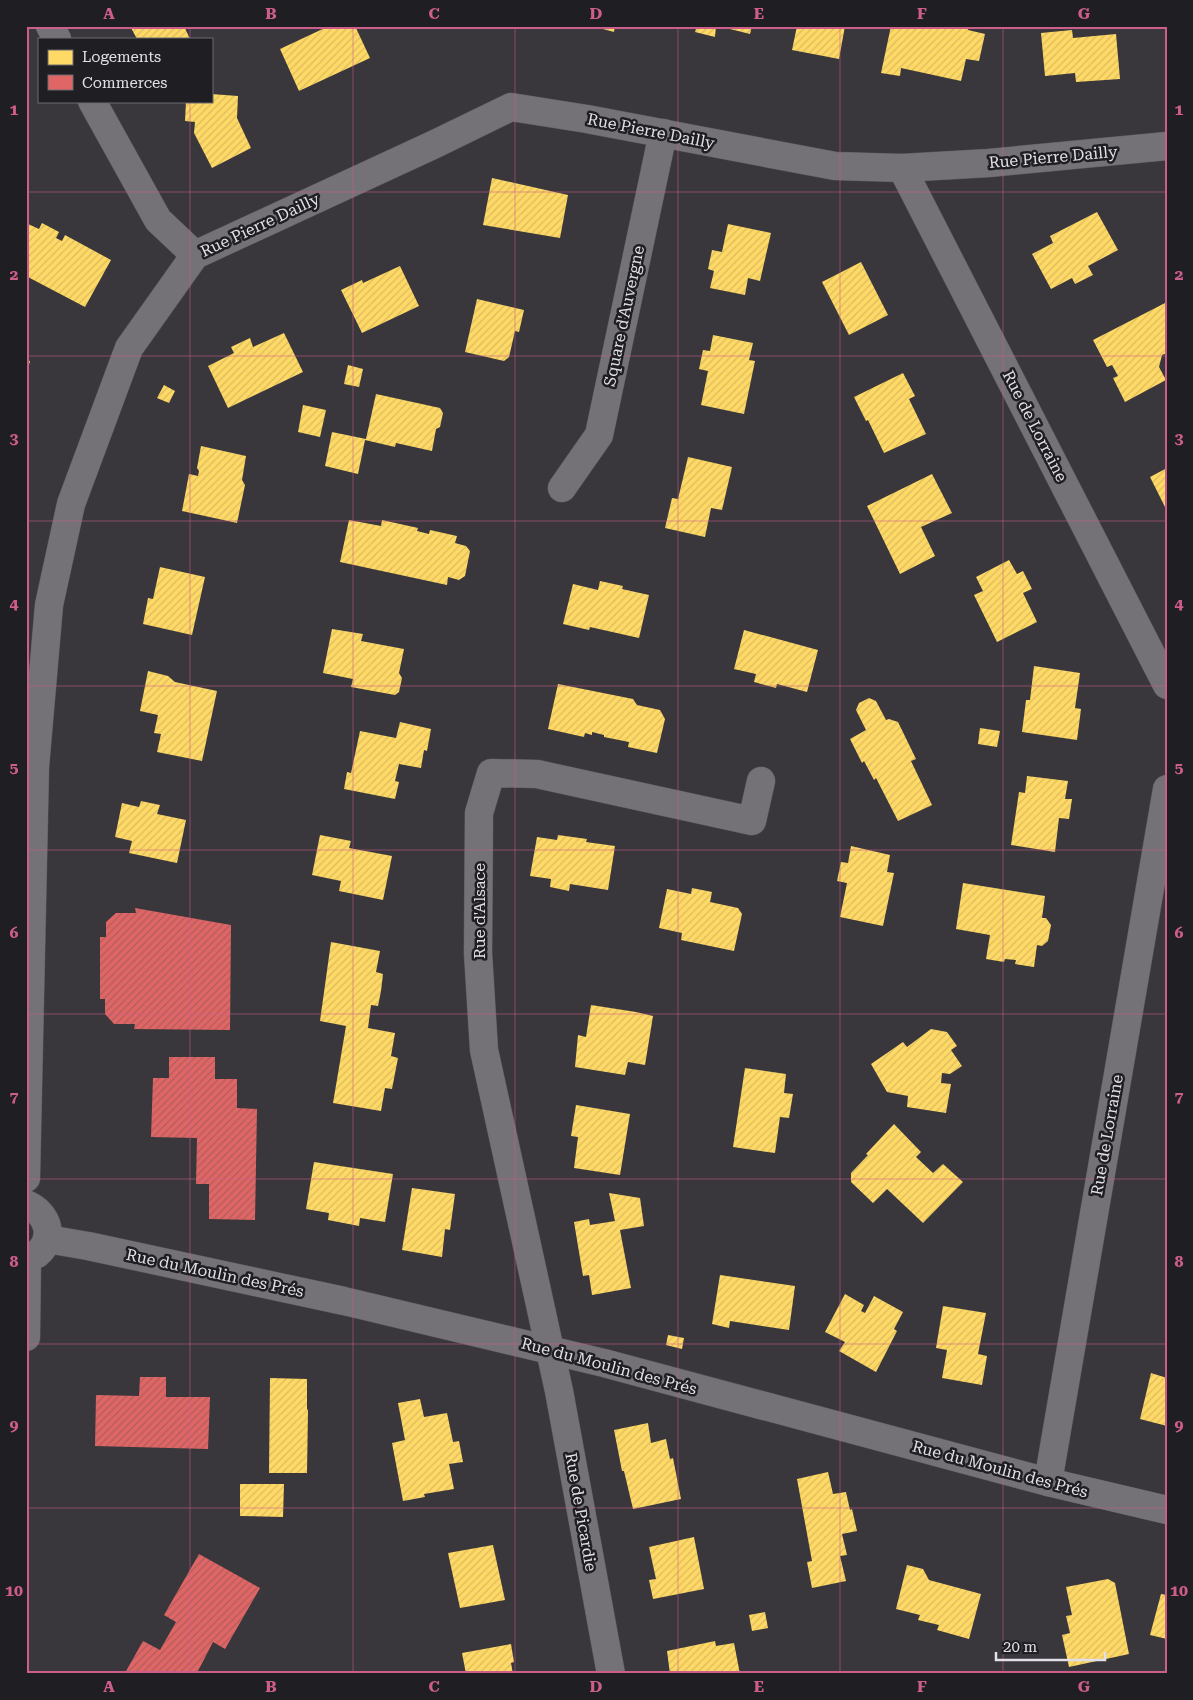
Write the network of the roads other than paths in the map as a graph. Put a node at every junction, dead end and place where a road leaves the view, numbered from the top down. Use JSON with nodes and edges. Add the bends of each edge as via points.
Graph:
{"nodes":[{"id":1,"x":50,"y":26,"type":"edge"},
{"id":2,"x":56,"y":38,"type":"edge"},
{"id":3,"x":93,"y":102,"type":"edge"},
{"id":4,"x":663,"y":133,"type":"junction"},
{"id":5,"x":1167,"y":146,"type":"edge"},
{"id":6,"x":902,"y":168,"type":"junction"},
{"id":7,"x":195,"y":255,"type":"junction"},
{"id":8,"x":562,"y":488,"type":"dead end"},
{"id":9,"x":1167,"y":685,"type":"edge"},
{"id":10,"x":761,"y":781,"type":"dead end"},
{"id":11,"x":1167,"y":789,"type":"edge"},
{"id":12,"x":26,"y":1178,"type":"edge"},
{"id":13,"x":26,"y":1204,"type":"edge"},
{"id":14,"x":47,"y":1239,"type":"junction"},
{"id":15,"x":27,"y":1260,"type":"edge"},
{"id":16,"x":26,"y":1337,"type":"edge"},
{"id":17,"x":551,"y":1350,"type":"junction"},
{"id":18,"x":1048,"y":1482,"type":"junction"},
{"id":19,"x":1167,"y":1510,"type":"edge"},
{"id":20,"x":611,"y":1674,"type":"edge"}],
"edges":[{"from":1,"to":2,"type":"street"},
{"from":3,"to":7,"type":"street","via":[[158,220]]},
{"from":4,"to":6,"type":"street","name":"Rue Pierre Dailly","via":[[835,166]]},
{"from":4,"to":7,"type":"street","name":"Rue Pierre Dailly","via":[[511,107]]},
{"from":4,"to":8,"type":"street","name":"Square d'Auvergne","via":[[599,435]]},
{"from":5,"to":6,"type":"street","name":"Rue Pierre Dailly"},
{"from":6,"to":9,"type":"street","name":"Rue de Lorraine"},
{"from":7,"to":12,"type":"street","name":"Rue Pierre Dailly","via":[[129,348],[70,504],[49,605],[35,768]]},
{"from":10,"to":17,"type":"street","name":"Rue d'Alsace","via":[[752,821],[537,774],[491,773],[479,812],[478,953],[484,1050]]},
{"from":11,"to":18,"type":"street","name":"Rue de Lorraine"},
{"from":13,"to":14,"type":"street","via":[[42,1215],[47,1224]]},
{"from":14,"to":15,"type":"street","via":[[41,1250]]},
{"from":14,"to":17,"type":"street","name":"Rue du Moulin des Prés","via":[[344,1300]]},
{"from":15,"to":16,"type":"street"},
{"from":17,"to":18,"type":"street","name":"Rue du Moulin des Prés"},
{"from":17,"to":20,"type":"street","name":"Rue de Picardie"},
{"from":18,"to":19,"type":"street","name":"Rue du Moulin des Prés"}]}
